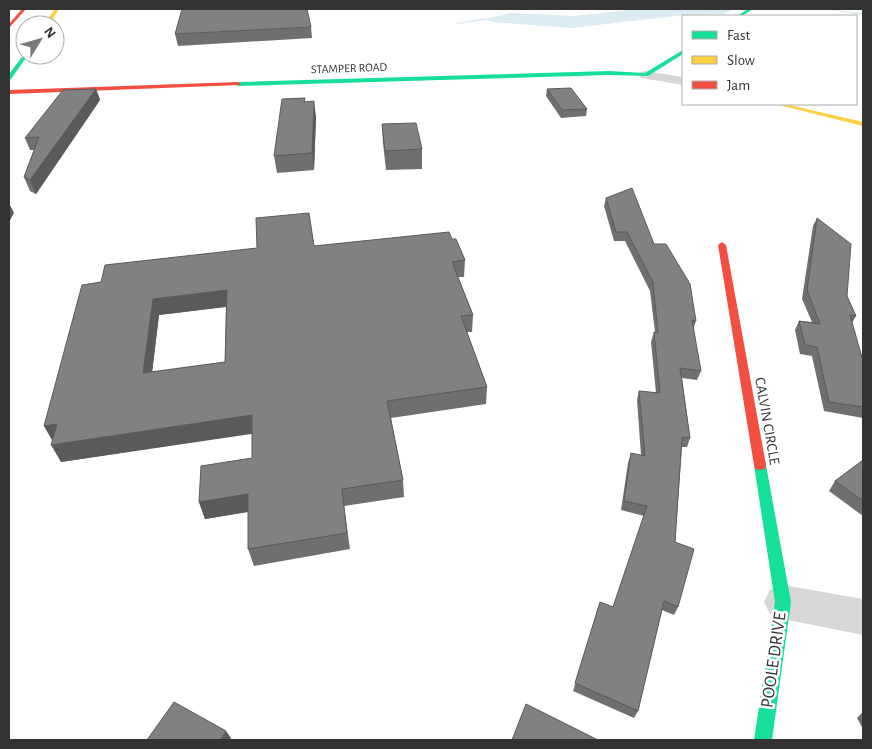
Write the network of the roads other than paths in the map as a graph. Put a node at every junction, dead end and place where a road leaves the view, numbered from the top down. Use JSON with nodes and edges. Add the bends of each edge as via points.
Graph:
{"nodes":[{"id":1,"x":24,"y":9,"type":"edge"},
{"id":2,"x":9,"y":27,"type":"edge"},
{"id":3,"x":682,"y":53,"type":"edge"},
{"id":4,"x":18,"y":65,"type":"edge"},
{"id":5,"x":646,"y":75,"type":"junction"},
{"id":6,"x":9,"y":78,"type":"edge"},
{"id":7,"x":682,"y":82,"type":"edge"},
{"id":8,"x":9,"y":92,"type":"edge"},
{"id":9,"x":782,"y":105,"type":"edge"},
{"id":10,"x":863,"y":124,"type":"edge"},
{"id":11,"x":722,"y":245,"type":"dead end"},
{"id":12,"x":783,"y":602,"type":"junction"},
{"id":13,"x":863,"y":617,"type":"edge"},
{"id":14,"x":763,"y":740,"type":"edge"}],
"edges":[{"from":1,"to":2,"type":"street"},
{"from":3,"to":5,"type":"street"},
{"from":4,"to":6,"type":"street"},
{"from":5,"to":7,"type":"street"},
{"from":5,"to":8,"type":"street","name":"STAMPER ROAD","via":[[520,75]]},
{"from":9,"to":10,"type":"street"},
{"from":11,"to":12,"type":"street","name":"CALVIN CIRCLE"},
{"from":12,"to":13,"type":"street","name":"POOLE DRIVE"},
{"from":12,"to":14,"type":"street","name":"POOLE DRIVE"}]}
